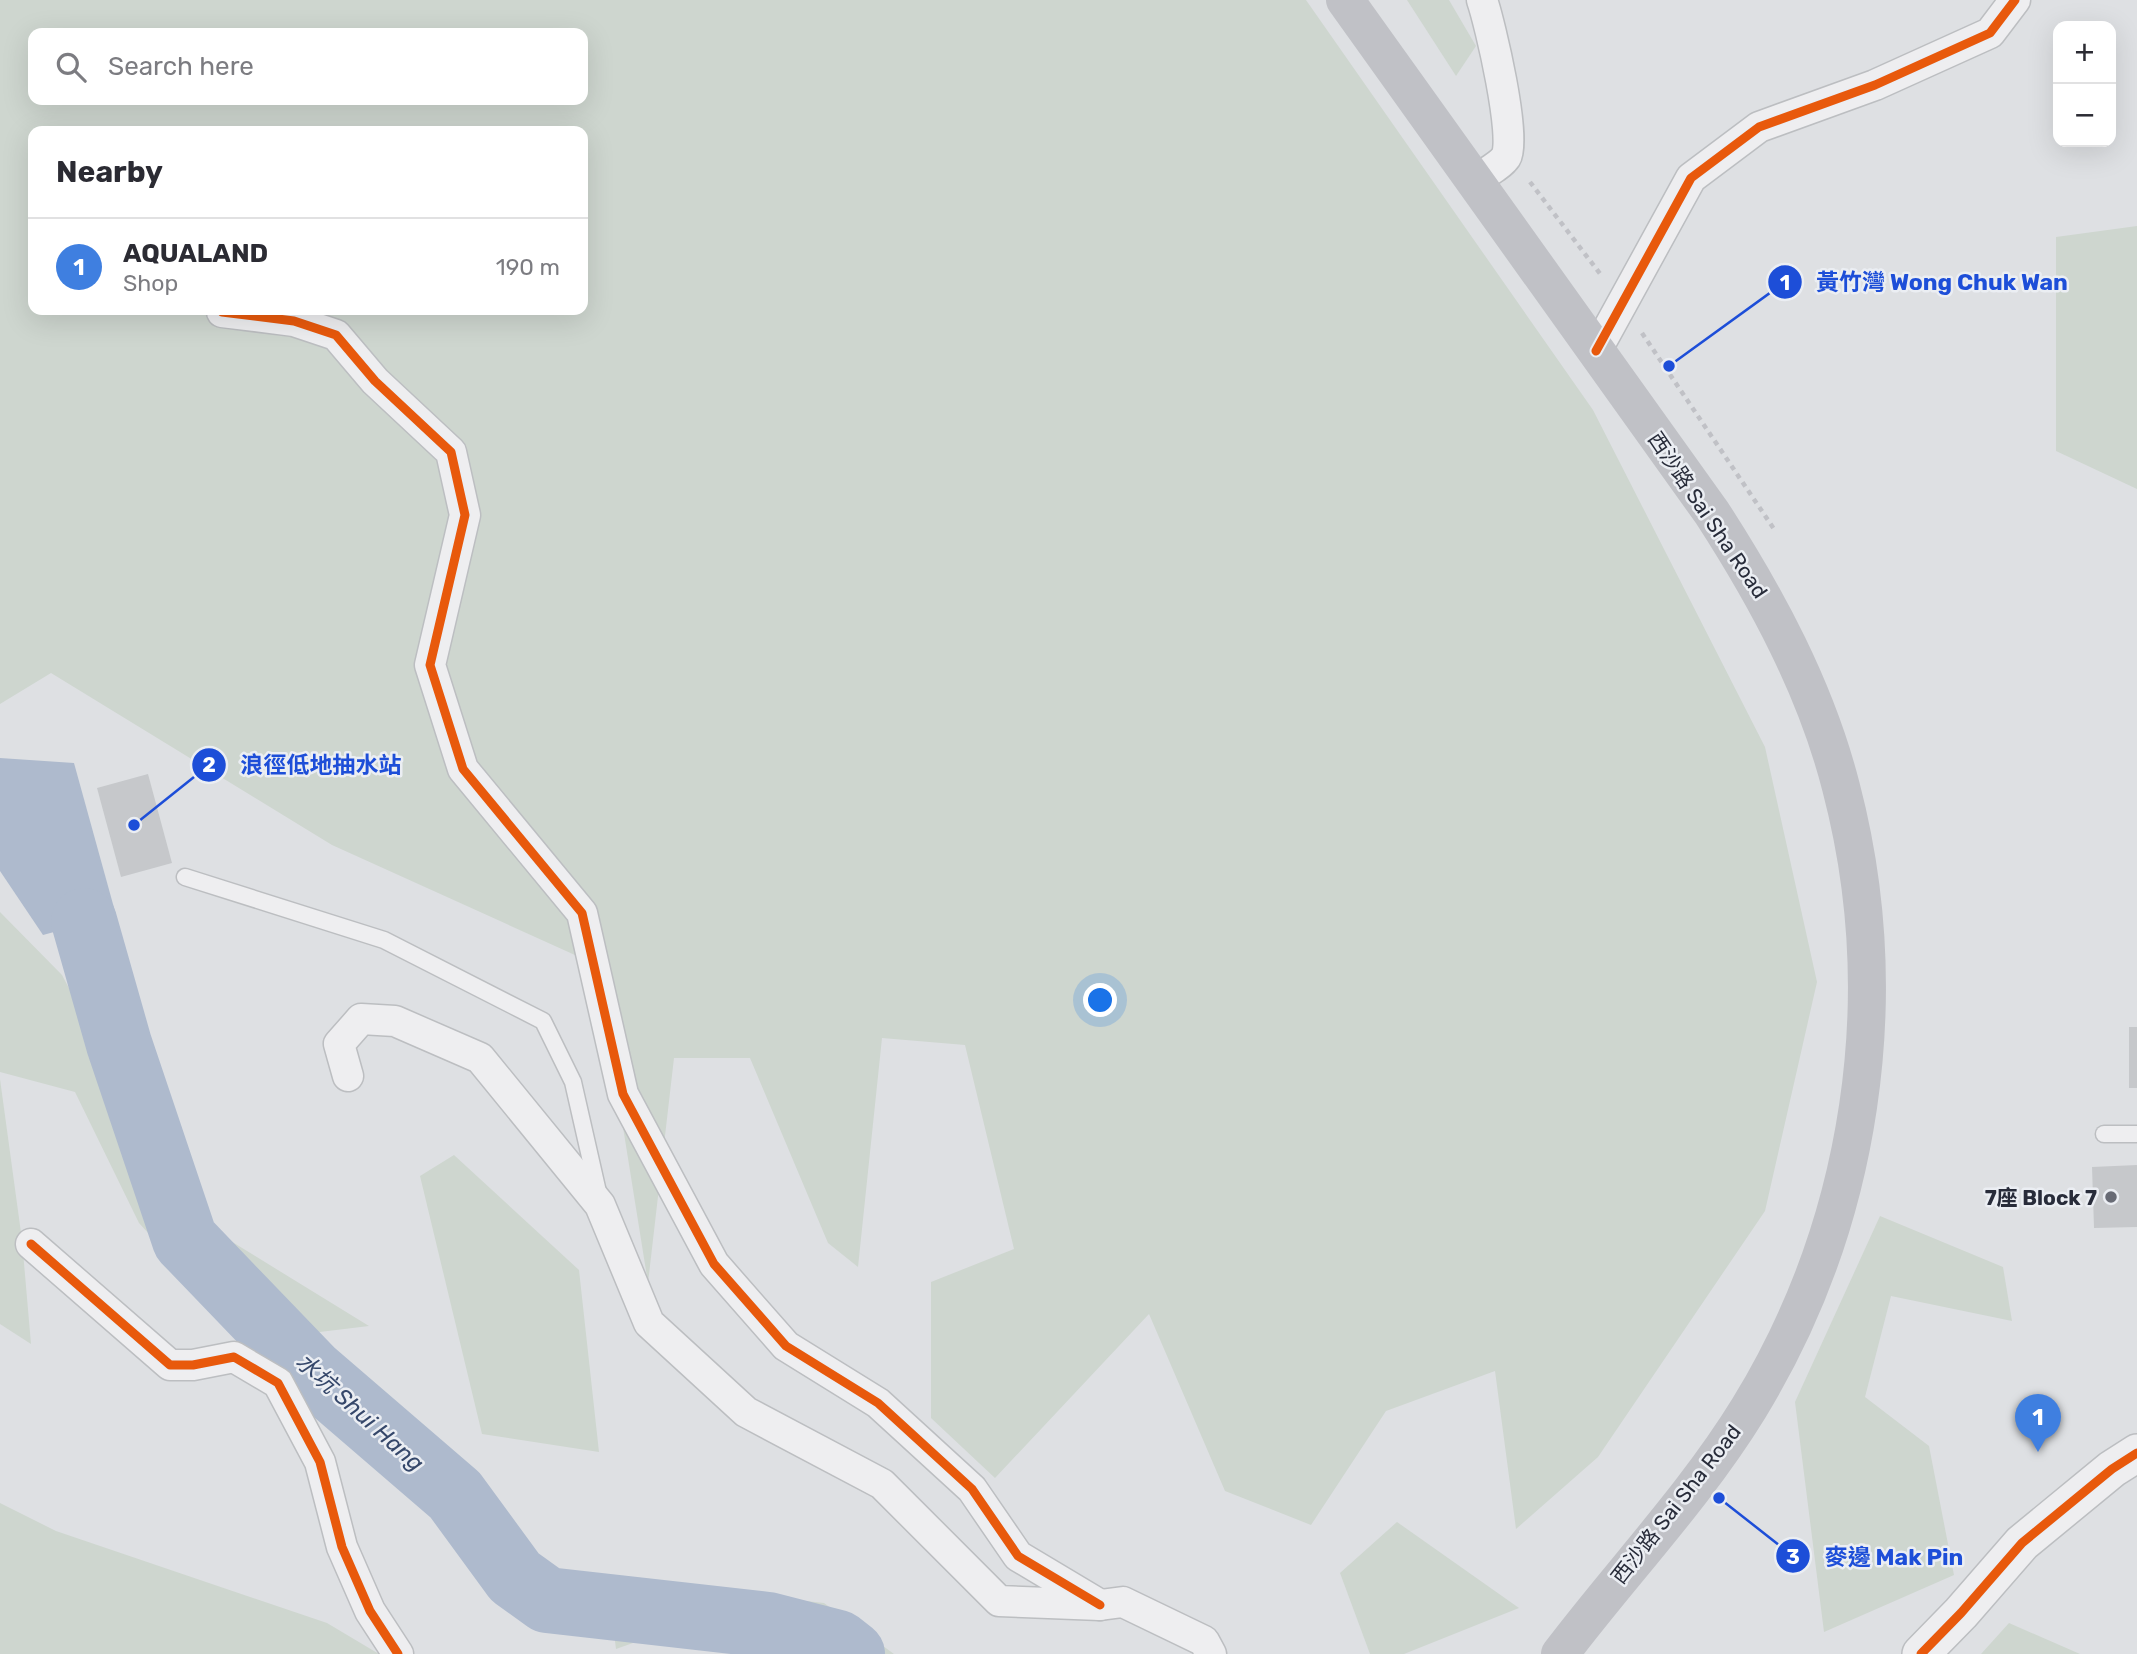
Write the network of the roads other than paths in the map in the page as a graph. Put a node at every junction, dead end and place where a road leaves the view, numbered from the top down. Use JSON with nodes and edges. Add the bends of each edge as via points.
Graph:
{"nodes":[{"id":1,"x":1345,"y":0,"type":"edge"},
{"id":2,"x":1482,"y":0,"type":"edge"},
{"id":3,"x":2015,"y":0,"type":"edge"},
{"id":4,"x":1476,"y":180,"type":"junction"},
{"id":5,"x":246,"y":315,"type":"edge"},
{"id":6,"x":1596,"y":352,"type":"junction"},
{"id":7,"x":185,"y":877,"type":"dead end"},
{"id":8,"x":348,"y":1076,"type":"dead end"},
{"id":9,"x":2104,"y":1134,"type":"dead end"},
{"id":10,"x":2137,"y":1134,"type":"edge"},
{"id":11,"x":600,"y":1205,"type":"junction"},
{"id":12,"x":31,"y":1244,"type":"dead end"},
{"id":13,"x":2137,"y":1453,"type":"edge"},
{"id":14,"x":1100,"y":1605,"type":"junction"},
{"id":15,"x":398,"y":1654,"type":"edge"},
{"id":16,"x":1211,"y":1654,"type":"edge"},
{"id":17,"x":1560,"y":1654,"type":"edge"},
{"id":18,"x":1921,"y":1654,"type":"edge"}],
"edges":[{"from":1,"to":4,"type":"main road","name":"西沙路 Sai Sha Road"},
{"from":2,"to":4,"type":"street","via":[[1492,28],[1508,153]]},
{"from":3,"to":6,"type":"street","via":[[1990,33],[1875,85],[1759,127],[1691,178]]},
{"from":4,"to":6,"type":"main road","name":"西沙路 Sai Sha Road"},
{"from":5,"to":14,"type":"street","via":[[294,321],[336,335],[375,381],[450,452],[465,514],[430,665],[463,769],[582,913],[623,1094],[714,1265],[786,1346],[878,1403],[972,1489],[1018,1556]]},
{"from":6,"to":17,"type":"main road","name":"西沙路 Sai Sha Road","via":[[1742,559],[1807,689],[1852,832],[1867,993],[1851,1156],[1802,1307],[1748,1409],[1712,1462]]},
{"from":7,"to":11,"type":"lane","via":[[384,940],[542,1021],[573,1083]]},
{"from":8,"to":11,"type":"street","via":[[339,1044],[361,1019],[396,1021],[480,1058]]},
{"from":9,"to":10,"type":"lane"},
{"from":11,"to":14,"type":"street","via":[[649,1323],[746,1412],[882,1484],[999,1601]]},
{"from":12,"to":15,"type":"street","via":[[170,1365],[234,1357],[278,1383],[320,1462],[342,1547],[370,1611]]},
{"from":13,"to":18,"type":"street","via":[[2022,1543]]},
{"from":14,"to":16,"type":"street","via":[[1123,1602],[1203,1641]]}]}
